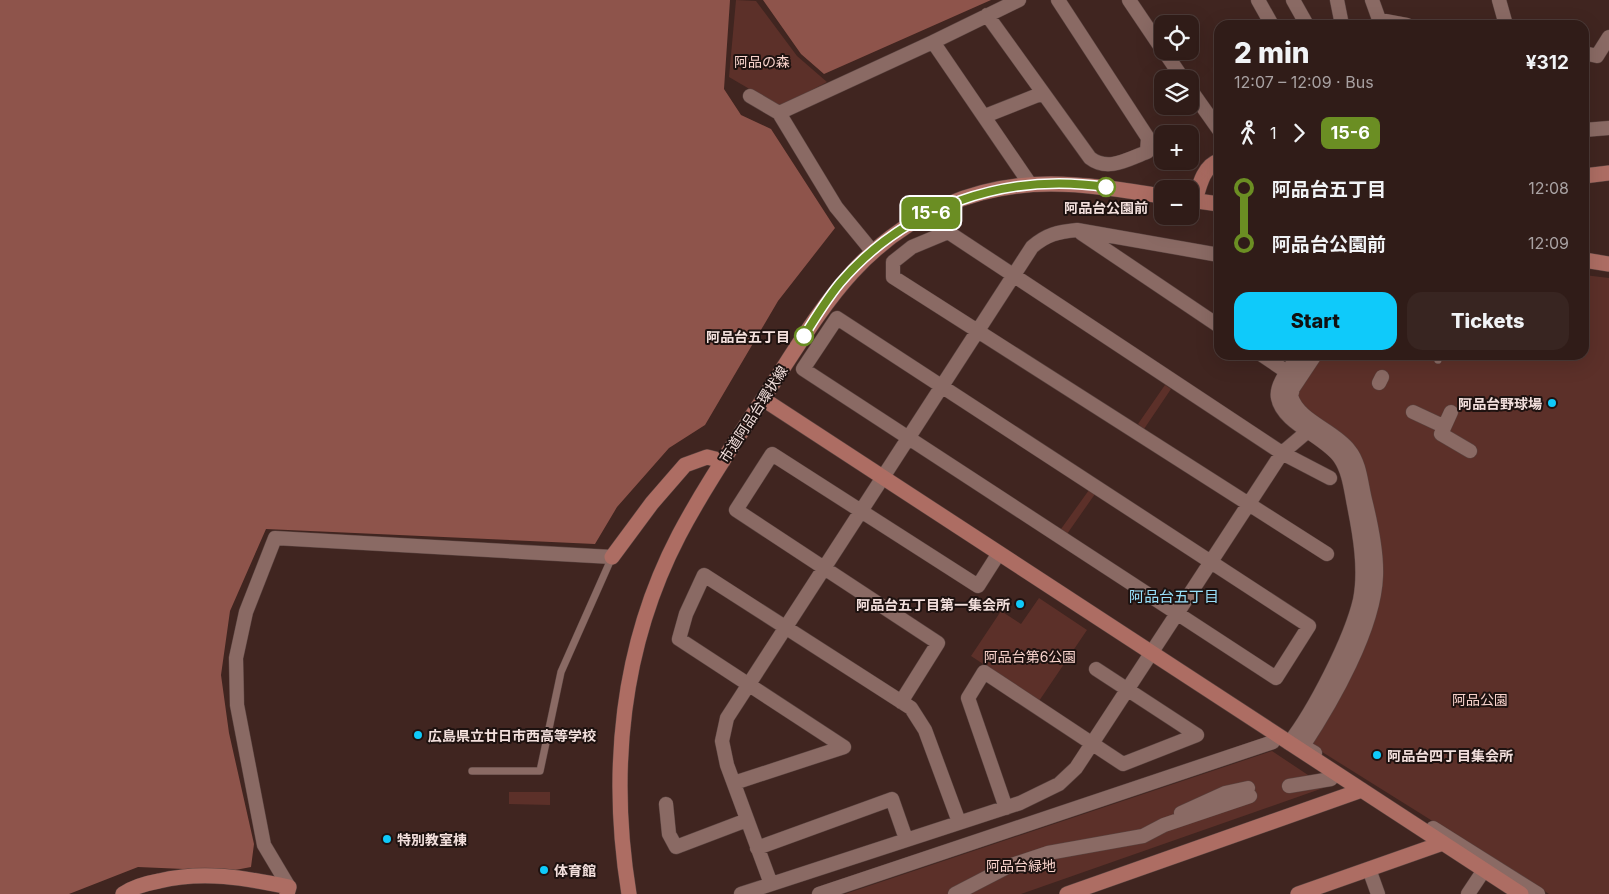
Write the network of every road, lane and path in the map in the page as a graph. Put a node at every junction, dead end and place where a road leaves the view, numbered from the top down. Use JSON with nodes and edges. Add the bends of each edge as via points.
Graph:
{"nodes":[{"id":1,"x":1019,"y":0,"type":"edge"},
{"id":2,"x":1058,"y":0,"type":"edge"},
{"id":3,"x":1129,"y":0,"type":"edge"},
{"id":4,"x":1258,"y":0,"type":"edge"},
{"id":5,"x":1293,"y":0,"type":"edge"},
{"id":6,"x":1337,"y":0,"type":"edge"},
{"id":7,"x":1372,"y":0,"type":"edge"},
{"id":8,"x":1499,"y":0,"type":"edge"},
{"id":9,"x":987,"y":15,"type":"junction"},
{"id":10,"x":1269,"y":20,"type":"edge"},
{"id":11,"x":1304,"y":20,"type":"edge"},
{"id":12,"x":1341,"y":20,"type":"edge"},
{"id":13,"x":1380,"y":20,"type":"edge"},
{"id":14,"x":1505,"y":20,"type":"edge"},
{"id":15,"x":1154,"y":37,"type":"edge"},
{"id":16,"x":1609,"y":37,"type":"edge"},
{"id":17,"x":933,"y":42,"type":"junction"},
{"id":18,"x":1589,"y":54,"type":"edge"},
{"id":19,"x":1043,"y":93,"type":"junction"},
{"id":20,"x":750,"y":96,"type":"dead end"},
{"id":21,"x":1199,"y":101,"type":"edge"},
{"id":22,"x":779,"y":113,"type":"junction"},
{"id":23,"x":985,"y":116,"type":"junction"},
{"id":24,"x":1214,"y":123,"type":"edge"},
{"id":25,"x":1609,"y":128,"type":"edge"},
{"id":26,"x":1589,"y":130,"type":"edge"},
{"id":27,"x":1214,"y":163,"type":"edge"},
{"id":28,"x":1609,"y":173,"type":"edge"},
{"id":29,"x":1589,"y":175,"type":"edge"},
{"id":30,"x":1030,"y":184,"type":"junction"},
{"id":31,"x":1199,"y":185,"type":"edge"},
{"id":32,"x":1154,"y":195,"type":"edge"},
{"id":33,"x":1199,"y":201,"type":"edge"},
{"id":34,"x":1214,"y":203,"type":"edge"},
{"id":35,"x":1077,"y":230,"type":"junction"},
{"id":36,"x":1140,"y":241,"type":"junction"},
{"id":37,"x":872,"y":251,"type":"junction"},
{"id":38,"x":1214,"y":254,"type":"edge"},
{"id":39,"x":1589,"y":261,"type":"edge"},
{"id":40,"x":1609,"y":264,"type":"edge"},
{"id":41,"x":1128,"y":265,"type":"junction"},
{"id":42,"x":1014,"y":276,"type":"junction"},
{"id":43,"x":1214,"y":323,"type":"edge"},
{"id":44,"x":978,"y":331,"type":"junction"},
{"id":45,"x":1269,"y":360,"type":"edge"},
{"id":46,"x":1295,"y":360,"type":"edge"},
{"id":47,"x":1312,"y":360,"type":"edge"},
{"id":48,"x":1287,"y":372,"type":"junction"},
{"id":49,"x":942,"y":387,"type":"junction"},
{"id":50,"x":763,"y":399,"type":"junction"},
{"id":51,"x":1413,"y":412,"type":"dead end"},
{"id":52,"x":1451,"y":412,"type":"dead end"},
{"id":53,"x":1443,"y":426,"type":"junction"},
{"id":54,"x":1308,"y":431,"type":"junction"},
{"id":55,"x":909,"y":438,"type":"junction"},
{"id":56,"x":1470,"y":451,"type":"dead end"},
{"id":57,"x":1282,"y":453,"type":"junction"},
{"id":58,"x":723,"y":461,"type":"junction"},
{"id":59,"x":883,"y":478,"type":"junction"},
{"id":60,"x":1330,"y":478,"type":"dead end"},
{"id":61,"x":1249,"y":504,"type":"junction"},
{"id":62,"x":861,"y":511,"type":"junction"},
{"id":63,"x":999,"y":553,"type":"junction"},
{"id":64,"x":1327,"y":554,"type":"dead end"},
{"id":65,"x":612,"y":556,"type":"junction"},
{"id":66,"x":1211,"y":562,"type":"junction"},
{"id":67,"x":824,"y":568,"type":"junction"},
{"id":68,"x":1177,"y":614,"type":"junction"},
{"id":69,"x":786,"y":628,"type":"junction"},
{"id":70,"x":1152,"y":653,"type":"junction"},
{"id":71,"x":1096,"y":669,"type":"dead end"},
{"id":72,"x":749,"y":684,"type":"junction"},
{"id":73,"x":1128,"y":689,"type":"junction"},
{"id":74,"x":901,"y":702,"type":"junction"},
{"id":75,"x":1273,"y":742,"type":"dead end"},
{"id":76,"x":1289,"y":743,"type":"junction"},
{"id":77,"x":1092,"y":744,"type":"junction"},
{"id":78,"x":472,"y":771,"type":"dead end"},
{"id":79,"x":1331,"y":779,"type":"dead end"},
{"id":80,"x":734,"y":783,"type":"junction"},
{"id":81,"x":1289,"y":786,"type":"dead end"},
{"id":82,"x":1362,"y":790,"type":"junction"},
{"id":83,"x":1249,"y":792,"type":"dead end"},
{"id":84,"x":666,"y":804,"type":"dead end"},
{"id":85,"x":1006,"y":808,"type":"junction"},
{"id":86,"x":748,"y":820,"type":"junction"},
{"id":87,"x":958,"y":822,"type":"junction"},
{"id":88,"x":906,"y":839,"type":"junction"},
{"id":89,"x":1443,"y":843,"type":"junction"},
{"id":90,"x":758,"y":848,"type":"junction"},
{"id":91,"x":1369,"y":869,"type":"junction"},
{"id":92,"x":1484,"y":870,"type":"junction"},
{"id":93,"x":768,"y":888,"type":"edge"},
{"id":94,"x":288,"y":891,"type":"edge"},
{"id":95,"x":1304,"y":893,"type":"edge"},
{"id":96,"x":123,"y":894,"type":"edge"},
{"id":97,"x":628,"y":894,"type":"edge"},
{"id":98,"x":741,"y":894,"type":"edge"},
{"id":99,"x":819,"y":894,"type":"edge"},
{"id":100,"x":955,"y":894,"type":"edge"},
{"id":101,"x":1067,"y":894,"type":"edge"},
{"id":102,"x":1378,"y":894,"type":"edge"},
{"id":103,"x":1468,"y":894,"type":"edge"},
{"id":104,"x":1521,"y":894,"type":"edge"},
{"id":105,"x":1538,"y":894,"type":"edge"}],
"edges":[{"from":1,"to":9,"type":"street"},
{"from":2,"to":19,"type":"street","via":[[1148,138],[1147,152],[1110,166],[1096,162]]},
{"from":3,"to":15,"type":"street"},
{"from":4,"to":10,"type":"street"},
{"from":5,"to":11,"type":"street"},
{"from":6,"to":12,"type":"street"},
{"from":7,"to":13,"type":"street"},
{"from":8,"to":14,"type":"street"},
{"from":9,"to":17,"type":"street"},
{"from":9,"to":19,"type":"street"},
{"from":16,"to":18,"type":"street","via":[[1597,56]]},
{"from":17,"to":22,"type":"street"},
{"from":17,"to":23,"type":"street"},
{"from":19,"to":23,"type":"street"},
{"from":20,"to":22,"type":"street"},
{"from":21,"to":24,"type":"street"},
{"from":22,"to":37,"type":"street","via":[[836,207]]},
{"from":23,"to":30,"type":"street"},
{"from":25,"to":26,"type":"street"},
{"from":27,"to":31,"type":"street"},
{"from":28,"to":29,"type":"street"},
{"from":30,"to":32,"type":"street","name":"市道阿品台環状線","via":[[1075,183]]},
{"from":30,"to":37,"type":"street","name":"市道阿品台環状線","via":[[986,191],[944,206],[905,227]]},
{"from":33,"to":34,"type":"street"},
{"from":35,"to":36,"type":"street"},
{"from":35,"to":41,"type":"street"},
{"from":35,"to":42,"type":"street","via":[[1054,232],[1043,238],[1032,247]]},
{"from":36,"to":38,"type":"street"},
{"from":36,"to":41,"type":"street"},
{"from":37,"to":50,"type":"street","name":"市道阿品台環状線","via":[[830,296]]},
{"from":39,"to":40,"type":"street"},
{"from":41,"to":43,"type":"street"},
{"from":42,"to":44,"type":"street"},
{"from":42,"to":44,"type":"street","via":[[948,232],[912,246],[893,262],[893,277]]},
{"from":42,"to":57,"type":"street"},
{"from":44,"to":49,"type":"street"},
{"from":44,"to":61,"type":"street"},
{"from":45,"to":48,"type":"street"},
{"from":46,"to":48,"type":"street"},
{"from":47,"to":105,"type":"street","via":[[1291,396],[1298,409],[1349,449],[1356,462],[1371,523],[1376,575],[1373,602],[1347,671],[1311,739],[1303,746]]},
{"from":48,"to":54,"type":"street","via":[[1277,397],[1289,417]]},
{"from":49,"to":55,"type":"street"},
{"from":49,"to":55,"type":"street","via":[[837,318],[803,369]]},
{"from":49,"to":66,"type":"street"},
{"from":50,"to":58,"type":"street","name":"市道阿品台環状線"},
{"from":50,"to":59,"type":"street"},
{"from":51,"to":53,"type":"street"},
{"from":52,"to":53,"type":"street"},
{"from":53,"to":56,"type":"street","via":[[1441,434]]},
{"from":54,"to":57,"type":"street"},
{"from":54,"to":76,"type":"street","via":[[1339,457],[1345,467],[1358,526],[1360,600],[1334,667]]},
{"from":55,"to":59,"type":"street"},
{"from":55,"to":68,"type":"street"},
{"from":57,"to":60,"type":"street"},
{"from":57,"to":61,"type":"street"},
{"from":58,"to":65,"type":"street","via":[[707,457],[685,465]]},
{"from":58,"to":97,"type":"street","name":"市道阿品台環状線","via":[[695,505],[662,570],[638,640],[630,676],[618,785]]},
{"from":59,"to":62,"type":"street"},
{"from":59,"to":63,"type":"street"},
{"from":61,"to":64,"type":"street"},
{"from":61,"to":66,"type":"street"},
{"from":62,"to":63,"type":"street","via":[[978,586]]},
{"from":62,"to":67,"type":"street"},
{"from":62,"to":67,"type":"street","via":[[772,454],[736,510]]},
{"from":63,"to":70,"type":"street"},
{"from":65,"to":78,"type":"lane","via":[[561,672],[540,771]]},
{"from":65,"to":94,"type":"street","via":[[275,538],[246,612],[236,658],[237,705],[264,845]]},
{"from":66,"to":68,"type":"street"},
{"from":66,"to":68,"type":"street","via":[[1309,626],[1276,678]]},
{"from":67,"to":69,"type":"street"},
{"from":67,"to":74,"type":"street","via":[[938,643]]},
{"from":68,"to":70,"type":"street"},
{"from":69,"to":72,"type":"street"},
{"from":69,"to":72,"type":"street","via":[[704,575],[686,614],[679,639]]},
{"from":69,"to":74,"type":"street"},
{"from":70,"to":73,"type":"street"},
{"from":70,"to":76,"type":"street"},
{"from":71,"to":73,"type":"street"},
{"from":72,"to":80,"type":"street","via":[[727,718],[722,741]]},
{"from":72,"to":80,"type":"street","via":[[844,747]]},
{"from":73,"to":77,"type":"street"},
{"from":73,"to":77,"type":"street","via":[[1197,735],[1123,764]]},
{"from":74,"to":87,"type":"street","via":[[910,708],[925,730]]},
{"from":75,"to":99,"type":"street"},
{"from":76,"to":82,"type":"street"},
{"from":77,"to":85,"type":"street","via":[[1076,768],[1059,784]]},
{"from":77,"to":85,"type":"street","via":[[984,672],[968,698]]},
{"from":79,"to":81,"type":"street"},
{"from":80,"to":86,"type":"street"},
{"from":82,"to":89,"type":"street"},
{"from":82,"to":101,"type":"street"},
{"from":83,"to":100,"type":"street","via":[[1143,836],[1048,853],[1009,866]]},
{"from":84,"to":86,"type":"street","via":[[669,834],[676,846]]},
{"from":85,"to":87,"type":"street"},
{"from":86,"to":90,"type":"street"},
{"from":87,"to":88,"type":"street"},
{"from":88,"to":90,"type":"street","via":[[892,799]]},
{"from":88,"to":93,"type":"street"},
{"from":89,"to":91,"type":"street"},
{"from":89,"to":92,"type":"street"},
{"from":90,"to":93,"type":"street"},
{"from":91,"to":95,"type":"street"},
{"from":91,"to":102,"type":"street"},
{"from":92,"to":103,"type":"street"},
{"from":92,"to":104,"type":"street"},
{"from":93,"to":98,"type":"street"},
{"from":94,"to":96,"type":"street","via":[[245,877],[197,874],[148,883]]}]}
